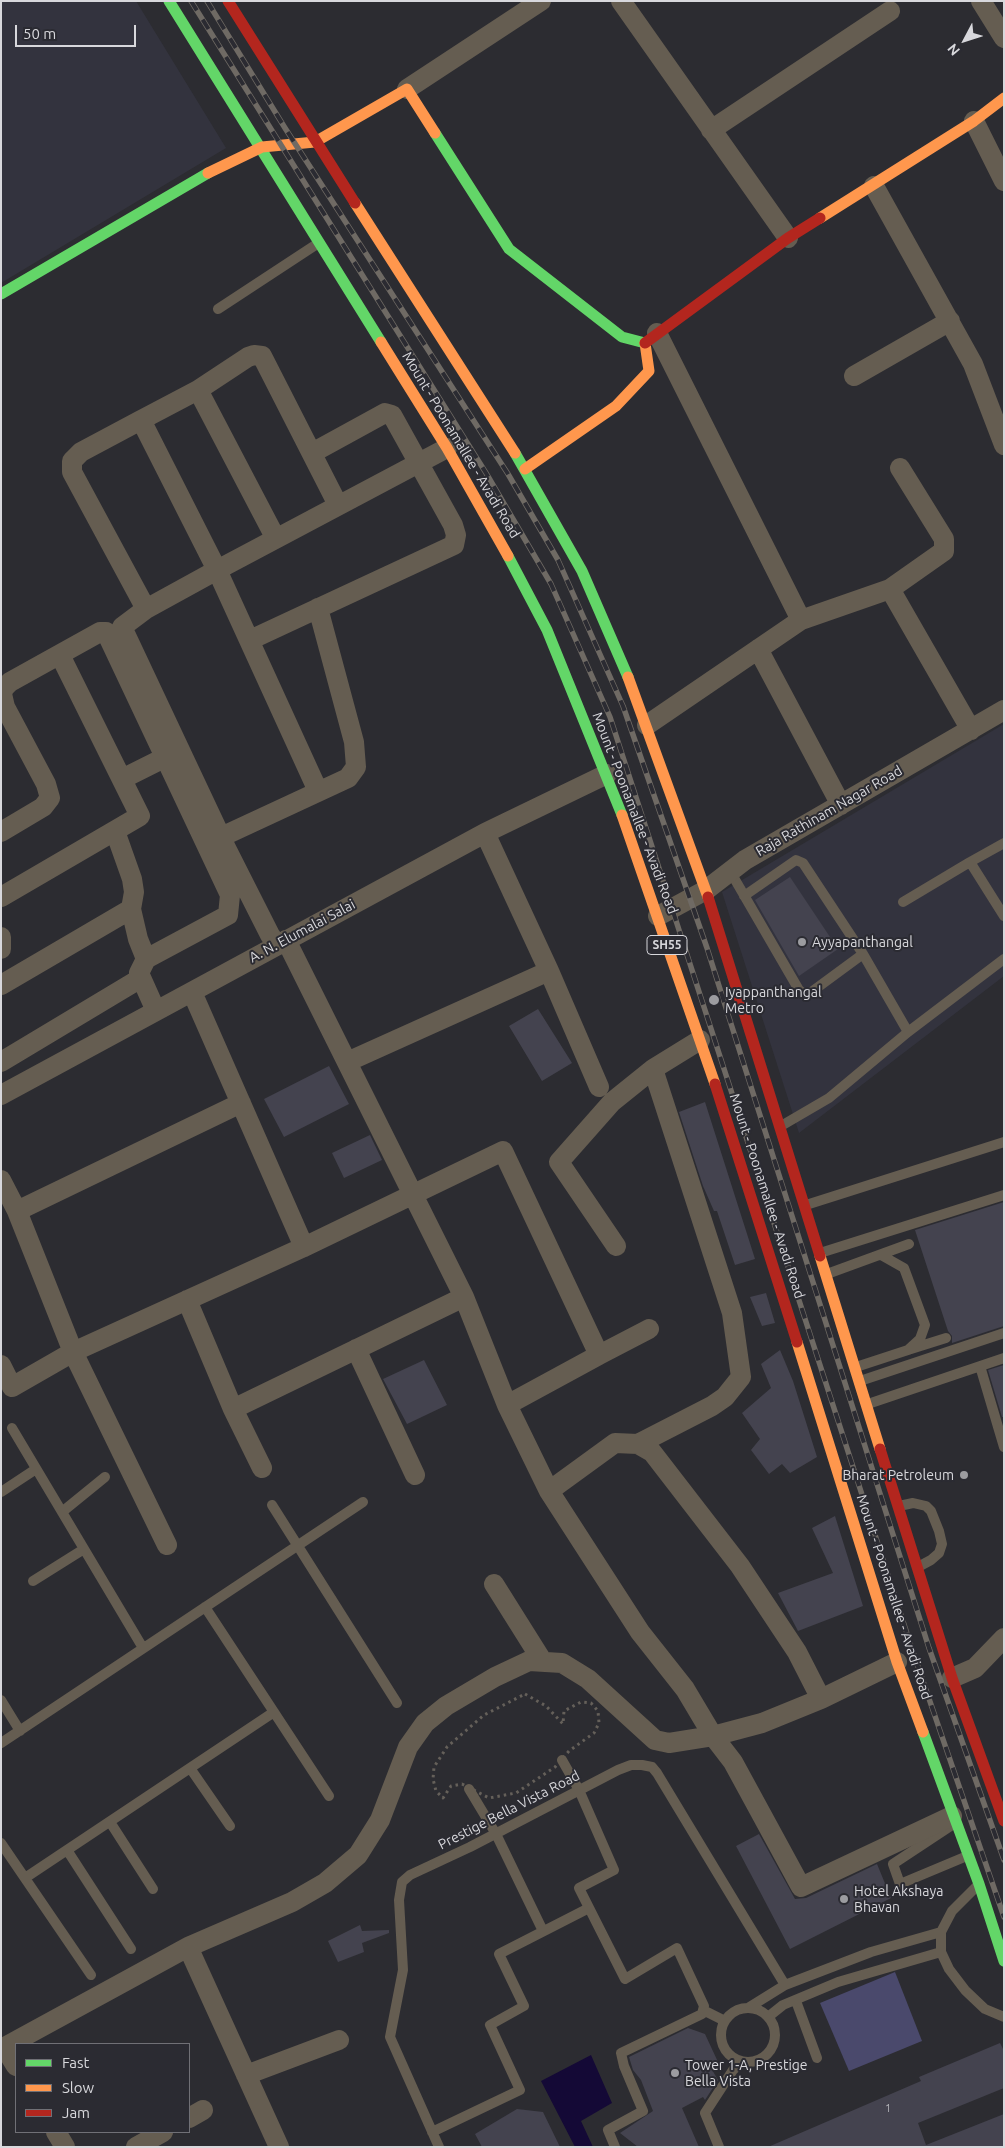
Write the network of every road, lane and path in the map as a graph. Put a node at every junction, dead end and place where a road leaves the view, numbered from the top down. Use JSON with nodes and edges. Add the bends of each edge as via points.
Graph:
{"nodes":[{"id":1,"x":169,"y":1,"type":"edge"},
{"id":2,"x":228,"y":1,"type":"edge"},
{"id":3,"x":542,"y":1,"type":"edge"},
{"id":4,"x":621,"y":1,"type":"edge"},
{"id":5,"x":981,"y":1,"type":"edge"},
{"id":6,"x":890,"y":11,"type":"dead end"},
{"id":7,"x":1004,"y":38,"type":"edge"},
{"id":8,"x":407,"y":89,"type":"junction"},
{"id":9,"x":1004,"y":98,"type":"edge"},
{"id":10,"x":974,"y":121,"type":"junction"},
{"id":11,"x":711,"y":130,"type":"junction"},
{"id":12,"x":315,"y":142,"type":"junction"},
{"id":13,"x":262,"y":147,"type":"junction"},
{"id":14,"x":1004,"y":181,"type":"edge"},
{"id":15,"x":874,"y":186,"type":"junction"},
{"id":16,"x":788,"y":238,"type":"junction"},
{"id":17,"x":320,"y":242,"type":"junction"},
{"id":18,"x":1,"y":294,"type":"edge"},
{"id":19,"x":218,"y":309,"type":"dead end"},
{"id":20,"x":950,"y":321,"type":"junction"},
{"id":21,"x":651,"y":338,"type":"junction"},
{"id":22,"x":854,"y":376,"type":"dead end"},
{"id":23,"x":198,"y":390,"type":"junction"},
{"id":24,"x":996,"y":404,"type":"edge"},
{"id":25,"x":141,"y":420,"type":"junction"},
{"id":26,"x":1004,"y":445,"type":"edge"},
{"id":27,"x":447,"y":448,"type":"junction"},
{"id":28,"x":312,"y":453,"type":"junction"},
{"id":29,"x":418,"y":462,"type":"junction"},
{"id":30,"x":900,"y":468,"type":"dead end"},
{"id":31,"x":525,"y":469,"type":"junction"},
{"id":32,"x":338,"y":505,"type":"junction"},
{"id":33,"x":275,"y":537,"type":"junction"},
{"id":34,"x":217,"y":570,"type":"junction"},
{"id":35,"x":890,"y":588,"type":"junction"},
{"id":36,"x":318,"y":608,"type":"junction"},
{"id":37,"x":146,"y":609,"type":"junction"},
{"id":38,"x":801,"y":620,"type":"junction"},
{"id":39,"x":250,"y":640,"type":"junction"},
{"id":40,"x":758,"y":649,"type":"junction"},
{"id":41,"x":60,"y":655,"type":"junction"},
{"id":42,"x":1004,"y":710,"type":"edge"},
{"id":43,"x":647,"y":725,"type":"junction"},
{"id":44,"x":970,"y":730,"type":"junction"},
{"id":45,"x":166,"y":757,"type":"junction"},
{"id":46,"x":607,"y":774,"type":"junction"},
{"id":47,"x":122,"y":780,"type":"junction"},
{"id":48,"x":318,"y":791,"type":"junction"},
{"id":49,"x":841,"y":804,"type":"junction"},
{"id":50,"x":115,"y":831,"type":"junction"},
{"id":51,"x":1,"y":832,"type":"edge"},
{"id":52,"x":485,"y":833,"type":"junction"},
{"id":53,"x":221,"y":837,"type":"junction"},
{"id":54,"x":1004,"y":843,"type":"edge"},
{"id":55,"x":970,"y":862,"type":"junction"},
{"id":56,"x":730,"y":871,"type":"junction"},
{"id":57,"x":706,"y":890,"type":"junction"},
{"id":58,"x":744,"y":896,"type":"junction"},
{"id":59,"x":1,"y":897,"type":"edge"},
{"id":60,"x":903,"y":902,"type":"dead end"},
{"id":61,"x":131,"y":909,"type":"junction"},
{"id":62,"x":658,"y":916,"type":"junction"},
{"id":63,"x":1004,"y":916,"type":"edge"},
{"id":64,"x":1,"y":937,"type":"edge"},
{"id":65,"x":281,"y":943,"type":"junction"},
{"id":66,"x":1,"y":949,"type":"edge"},
{"id":67,"x":863,"y":954,"type":"junction"},
{"id":68,"x":1004,"y":958,"type":"edge"},
{"id":69,"x":143,"y":968,"type":"junction"},
{"id":70,"x":549,"y":971,"type":"junction"},
{"id":71,"x":1,"y":985,"type":"edge"},
{"id":72,"x":192,"y":992,"type":"junction"},
{"id":73,"x":156,"y":1011,"type":"junction"},
{"id":74,"x":908,"y":1032,"type":"junction"},
{"id":75,"x":700,"y":1040,"type":"junction"},
{"id":76,"x":1,"y":1062,"type":"edge"},
{"id":77,"x":346,"y":1062,"type":"junction"},
{"id":78,"x":653,"y":1069,"type":"junction"},
{"id":79,"x":599,"y":1087,"type":"dead end"},
{"id":80,"x":1,"y":1095,"type":"edge"},
{"id":81,"x":241,"y":1104,"type":"junction"},
{"id":82,"x":780,"y":1127,"type":"junction"},
{"id":83,"x":1004,"y":1142,"type":"edge"},
{"id":84,"x":1,"y":1180,"type":"edge"},
{"id":85,"x":412,"y":1194,"type":"junction"},
{"id":86,"x":1004,"y":1195,"type":"edge"},
{"id":87,"x":805,"y":1205,"type":"junction"},
{"id":88,"x":17,"y":1211,"type":"junction"},
{"id":89,"x":909,"y":1244,"type":"dead end"},
{"id":90,"x":616,"y":1246,"type":"dead end"},
{"id":91,"x":304,"y":1247,"type":"junction"},
{"id":92,"x":820,"y":1253,"type":"junction"},
{"id":93,"x":880,"y":1255,"type":"junction"},
{"id":94,"x":826,"y":1274,"type":"junction"},
{"id":95,"x":464,"y":1297,"type":"junction"},
{"id":96,"x":187,"y":1300,"type":"junction"},
{"id":97,"x":649,"y":1329,"type":"dead end"},
{"id":98,"x":1004,"y":1333,"type":"edge"},
{"id":99,"x":946,"y":1338,"type":"dead end"},
{"id":100,"x":356,"y":1349,"type":"junction"},
{"id":101,"x":908,"y":1350,"type":"junction"},
{"id":102,"x":73,"y":1352,"type":"junction"},
{"id":103,"x":599,"y":1355,"type":"junction"},
{"id":104,"x":1004,"y":1358,"type":"edge"},
{"id":105,"x":1,"y":1365,"type":"edge"},
{"id":106,"x":980,"y":1366,"type":"junction"},
{"id":107,"x":855,"y":1368,"type":"junction"},
{"id":108,"x":859,"y":1381,"type":"junction"},
{"id":109,"x":867,"y":1404,"type":"junction"},
{"id":110,"x":507,"y":1405,"type":"junction"},
{"id":111,"x":233,"y":1408,"type":"junction"},
{"id":112,"x":12,"y":1428,"type":"dead end"},
{"id":113,"x":638,"y":1444,"type":"junction"},
{"id":114,"x":1004,"y":1447,"type":"edge"},
{"id":115,"x":262,"y":1468,"type":"dead end"},
{"id":116,"x":36,"y":1469,"type":"junction"},
{"id":117,"x":415,"y":1475,"type":"dead end"},
{"id":118,"x":105,"y":1477,"type":"dead end"},
{"id":119,"x":549,"y":1491,"type":"junction"},
{"id":120,"x":1,"y":1492,"type":"edge"},
{"id":121,"x":363,"y":1502,"type":"dead end"},
{"id":122,"x":272,"y":1505,"type":"dead end"},
{"id":123,"x":898,"y":1506,"type":"junction"},
{"id":124,"x":62,"y":1512,"type":"junction"},
{"id":125,"x":167,"y":1545,"type":"dead end"},
{"id":126,"x":298,"y":1546,"type":"junction"},
{"id":127,"x":84,"y":1549,"type":"junction"},
{"id":128,"x":918,"y":1567,"type":"junction"},
{"id":129,"x":33,"y":1581,"type":"dead end"},
{"id":130,"x":494,"y":1584,"type":"dead end"},
{"id":131,"x":205,"y":1607,"type":"junction"},
{"id":132,"x":1004,"y":1638,"type":"edge"},
{"id":133,"x":143,"y":1648,"type":"junction"},
{"id":134,"x":543,"y":1662,"type":"junction"},
{"id":135,"x":897,"y":1662,"type":"junction"},
{"id":136,"x":952,"y":1678,"type":"junction"},
{"id":137,"x":821,"y":1699,"type":"junction"},
{"id":138,"x":1,"y":1700,"type":"edge"},
{"id":139,"x":397,"y":1703,"type":"dead end"},
{"id":140,"x":274,"y":1712,"type":"junction"},
{"id":141,"x":20,"y":1731,"type":"junction"},
{"id":142,"x":713,"y":1736,"type":"junction"},
{"id":143,"x":1,"y":1743,"type":"edge"},
{"id":144,"x":562,"y":1760,"type":"junction"},
{"id":145,"x":190,"y":1768,"type":"junction"},
{"id":146,"x":470,"y":1788,"type":"junction"},
{"id":147,"x":579,"y":1790,"type":"junction"},
{"id":148,"x":329,"y":1796,"type":"dead end"},
{"id":149,"x":954,"y":1820,"type":"junction"},
{"id":150,"x":110,"y":1822,"type":"junction"},
{"id":151,"x":1004,"y":1822,"type":"edge"},
{"id":152,"x":230,"y":1826,"type":"dead end"},
{"id":153,"x":496,"y":1834,"type":"junction"},
{"id":154,"x":1,"y":1843,"type":"edge"},
{"id":155,"x":67,"y":1850,"type":"junction"},
{"id":156,"x":968,"y":1856,"type":"junction"},
{"id":157,"x":25,"y":1878,"type":"junction"},
{"id":158,"x":979,"y":1884,"type":"junction"},
{"id":159,"x":153,"y":1889,"type":"dead end"},
{"id":160,"x":589,"y":1908,"type":"junction"},
{"id":161,"x":543,"y":1931,"type":"junction"},
{"id":162,"x":941,"y":1932,"type":"junction"},
{"id":163,"x":188,"y":1947,"type":"junction"},
{"id":164,"x":132,"y":1949,"type":"dead end"},
{"id":165,"x":941,"y":1952,"type":"junction"},
{"id":166,"x":1004,"y":1961,"type":"edge"},
{"id":167,"x":91,"y":1975,"type":"dead end"},
{"id":168,"x":804,"y":1977,"type":"junction"},
{"id":169,"x":785,"y":1985,"type":"junction"},
{"id":170,"x":813,"y":1993,"type":"junction"},
{"id":171,"x":796,"y":2001,"type":"junction"},
{"id":172,"x":748,"y":2008,"type":"junction"},
{"id":173,"x":705,"y":2011,"type":"junction"},
{"id":174,"x":768,"y":2016,"type":"junction"},
{"id":175,"x":1004,"y":2017,"type":"edge"},
{"id":176,"x":725,"y":2021,"type":"junction"},
{"id":177,"x":339,"y":2040,"type":"dead end"},
{"id":178,"x":3,"y":2049,"type":"edge"},
{"id":179,"x":817,"y":2058,"type":"dead end"},
{"id":180,"x":742,"y":2062,"type":"junction"},
{"id":181,"x":15,"y":2065,"type":"edge"},
{"id":182,"x":246,"y":2075,"type":"junction"},
{"id":183,"x":432,"y":2132,"type":"junction"},
{"id":184,"x":57,"y":2133,"type":"edge"},
{"id":185,"x":161,"y":2133,"type":"edge"},
{"id":186,"x":64,"y":2147,"type":"edge"},
{"id":187,"x":136,"y":2147,"type":"edge"},
{"id":188,"x":279,"y":2147,"type":"edge"},
{"id":189,"x":438,"y":2147,"type":"edge"},
{"id":190,"x":615,"y":2147,"type":"edge"},
{"id":191,"x":718,"y":2147,"type":"edge"}],
"edges":[{"from":1,"to":13,"type":"main road","name":"Mount - Poonamallee - Avadi Road","number":"SH55"},
{"from":2,"to":12,"type":"main road"},
{"from":3,"to":8,"type":"street"},
{"from":4,"to":11,"type":"street"},
{"from":5,"to":7,"type":"street"},
{"from":6,"to":11,"type":"street"},
{"from":8,"to":12,"type":"main road"},
{"from":8,"to":21,"type":"main road","via":[[509,249],[622,337]]},
{"from":9,"to":10,"type":"main road"},
{"from":10,"to":14,"type":"street"},
{"from":10,"to":15,"type":"main road"},
{"from":11,"to":16,"type":"street"},
{"from":12,"to":13,"type":"main road"},
{"from":12,"to":31,"type":"main road","via":[[480,394]]},
{"from":13,"to":17,"type":"main road","name":"Mount - Poonamallee - Avadi Road","number":"SH55"},
{"from":13,"to":18,"type":"main road","via":[[199,177]]},
{"from":15,"to":16,"type":"main road"},
{"from":15,"to":20,"type":"street"},
{"from":16,"to":21,"type":"main road"},
{"from":17,"to":19,"type":"lane"},
{"from":17,"to":27,"type":"main road","name":"Mount - Poonamallee - Avadi Road","number":"SH55"},
{"from":20,"to":22,"type":"street"},
{"from":20,"to":24,"type":"street"},
{"from":21,"to":31,"type":"main road","via":[[649,371],[616,406]]},
{"from":21,"to":38,"type":"street"},
{"from":23,"to":25,"type":"street"},
{"from":23,"to":28,"type":"street","via":[[248,357],[262,356]]},
{"from":23,"to":33,"type":"street"},
{"from":24,"to":26,"type":"street"},
{"from":25,"to":34,"type":"street"},
{"from":25,"to":37,"type":"street","via":[[81,452],[72,461],[72,472]]},
{"from":27,"to":29,"type":"street"},
{"from":27,"to":46,"type":"main road","name":"Mount - Poonamallee - Avadi Road","number":"SH55","via":[[547,630]]},
{"from":28,"to":29,"type":"street","via":[[385,413],[392,415]]},
{"from":28,"to":32,"type":"street"},
{"from":29,"to":32,"type":"street"},
{"from":29,"to":36,"type":"street","via":[[453,525],[454,545]]},
{"from":30,"to":35,"type":"street","via":[[946,547],[941,554]]},
{"from":31,"to":43,"type":"main road","via":[[582,571]]},
{"from":32,"to":33,"type":"street"},
{"from":33,"to":34,"type":"street"},
{"from":34,"to":37,"type":"street"},
{"from":34,"to":39,"type":"street"},
{"from":35,"to":38,"type":"street"},
{"from":35,"to":44,"type":"street"},
{"from":36,"to":39,"type":"street"},
{"from":36,"to":48,"type":"street","via":[[356,754],[356,767],[348,778]]},
{"from":37,"to":53,"type":"street","via":[[122,627]]},
{"from":38,"to":40,"type":"street"},
{"from":39,"to":48,"type":"street"},
{"from":40,"to":43,"type":"street"},
{"from":40,"to":49,"type":"street"},
{"from":41,"to":45,"type":"street","via":[[100,632],[106,632]]},
{"from":41,"to":47,"type":"street"},
{"from":41,"to":51,"type":"street","via":[[10,682],[2,694],[5,707],[46,784],[50,798],[43,807]]},
{"from":42,"to":44,"type":"street","name":"Raja Rathinam Nagar Road"},
{"from":43,"to":57,"type":"main road"},
{"from":44,"to":49,"type":"street","name":"Raja Rathinam Nagar Road"},
{"from":45,"to":47,"type":"street"},
{"from":45,"to":69,"type":"street","via":[[231,901],[228,915]]},
{"from":46,"to":52,"type":"street","name":"A. N. Elumalai Salai"},
{"from":46,"to":62,"type":"main road","name":"Mount - Poonamallee - Avadi Road","number":"SH55"},
{"from":47,"to":50,"type":"street","via":[[140,816]]},
{"from":48,"to":53,"type":"street"},
{"from":49,"to":56,"type":"street","name":"Raja Rathinam Nagar Road"},
{"from":50,"to":59,"type":"street"},
{"from":50,"to":61,"type":"street","via":[[132,879]]},
{"from":52,"to":65,"type":"street","name":"A. N. Elumalai Salai"},
{"from":52,"to":70,"type":"street"},
{"from":53,"to":65,"type":"street","via":[[270,935]]},
{"from":54,"to":55,"type":"lane"},
{"from":55,"to":60,"type":"lane"},
{"from":55,"to":63,"type":"lane"},
{"from":56,"to":57,"type":"street","name":"Raja Rathinam Nagar Road"},
{"from":56,"to":58,"type":"lane"},
{"from":57,"to":62,"type":"street","name":"Raja Rathinam Nagar Road"},
{"from":57,"to":82,"type":"main road"},
{"from":58,"to":67,"type":"lane","via":[[796,860],[802,863]]},
{"from":58,"to":67,"type":"lane","via":[[804,994],[810,993]]},
{"from":61,"to":69,"type":"street"},
{"from":61,"to":71,"type":"street"},
{"from":62,"to":75,"type":"main road","name":"Mount - Poonamallee - Avadi Road","number":"SH55"},
{"from":64,"to":66,"type":"street"},
{"from":65,"to":72,"type":"street","name":"A. N. Elumalai Salai"},
{"from":65,"to":77,"type":"street"},
{"from":67,"to":74,"type":"lane"},
{"from":68,"to":74,"type":"lane"},
{"from":69,"to":73,"type":"street"},
{"from":69,"to":76,"type":"street"},
{"from":70,"to":77,"type":"street"},
{"from":70,"to":79,"type":"street"},
{"from":72,"to":73,"type":"street","name":"A. N. Elumalai Salai"},
{"from":72,"to":81,"type":"street"},
{"from":73,"to":80,"type":"street","name":"A. N. Elumalai Salai"},
{"from":74,"to":82,"type":"lane","via":[[829,1098]]},
{"from":75,"to":78,"type":"street"},
{"from":75,"to":135,"type":"main road","name":"Mount - Poonamallee - Avadi Road","number":"SH55","via":[[741,1161]]},
{"from":77,"to":85,"type":"street"},
{"from":78,"to":90,"type":"street","via":[[612,1102],[559,1162]]},
{"from":78,"to":113,"type":"street","via":[[732,1313],[742,1377],[725,1398]]},
{"from":81,"to":88,"type":"street"},
{"from":81,"to":91,"type":"street"},
{"from":82,"to":87,"type":"main road"},
{"from":83,"to":87,"type":"lane"},
{"from":84,"to":88,"type":"street"},
{"from":85,"to":91,"type":"street"},
{"from":85,"to":95,"type":"street"},
{"from":85,"to":103,"type":"street","via":[[503,1151]]},
{"from":86,"to":92,"type":"lane"},
{"from":87,"to":92,"type":"main road"},
{"from":88,"to":102,"type":"street"},
{"from":89,"to":93,"type":"lane"},
{"from":91,"to":96,"type":"street"},
{"from":92,"to":94,"type":"main road"},
{"from":93,"to":94,"type":"lane"},
{"from":93,"to":101,"type":"lane","via":[[904,1268],[925,1325],[920,1339]]},
{"from":94,"to":107,"type":"main road"},
{"from":95,"to":100,"type":"street"},
{"from":95,"to":110,"type":"street"},
{"from":96,"to":102,"type":"street"},
{"from":96,"to":111,"type":"street"},
{"from":97,"to":103,"type":"street"},
{"from":98,"to":108,"type":"lane"},
{"from":99,"to":101,"type":"lane"},
{"from":100,"to":111,"type":"street"},
{"from":100,"to":117,"type":"street"},
{"from":101,"to":107,"type":"lane"},
{"from":102,"to":105,"type":"street","via":[[12,1387]]},
{"from":102,"to":125,"type":"street"},
{"from":103,"to":110,"type":"street"},
{"from":104,"to":106,"type":"lane"},
{"from":106,"to":109,"type":"lane"},
{"from":106,"to":114,"type":"lane"},
{"from":107,"to":108,"type":"main road"},
{"from":108,"to":109,"type":"main road"},
{"from":109,"to":123,"type":"main road"},
{"from":110,"to":119,"type":"street"},
{"from":111,"to":115,"type":"street"},
{"from":112,"to":116,"type":"lane"},
{"from":113,"to":119,"type":"street","via":[[615,1443]]},
{"from":113,"to":137,"type":"street","via":[[652,1452],[740,1566],[797,1652]]},
{"from":116,"to":120,"type":"lane"},
{"from":116,"to":124,"type":"lane"},
{"from":118,"to":124,"type":"lane"},
{"from":119,"to":142,"type":"street","via":[[640,1632],[686,1689]]},
{"from":121,"to":126,"type":"lane"},
{"from":122,"to":126,"type":"lane"},
{"from":123,"to":128,"type":"main road"},
{"from":123,"to":128,"type":"lane","via":[[913,1503],[926,1506],[936,1524],[942,1544],[939,1553]]},
{"from":124,"to":127,"type":"lane"},
{"from":126,"to":131,"type":"lane"},
{"from":126,"to":139,"type":"lane"},
{"from":127,"to":129,"type":"lane"},
{"from":127,"to":133,"type":"lane"},
{"from":128,"to":136,"type":"main road"},
{"from":130,"to":134,"type":"street"},
{"from":131,"to":133,"type":"lane"},
{"from":131,"to":140,"type":"lane"},
{"from":132,"to":136,"type":"street","via":[[975,1668]]},
{"from":133,"to":141,"type":"lane"},
{"from":134,"to":142,"type":"street","via":[[562,1663],[588,1679],[655,1740],[669,1744]]},
{"from":134,"to":163,"type":"street","via":[[529,1661],[494,1677],[446,1706],[425,1724],[408,1747],[380,1820],[358,1855],[325,1882],[292,1902]]},
{"from":135,"to":137,"type":"street"},
{"from":135,"to":149,"type":"main road","name":"Mount - Poonamallee - Avadi Road","number":"SH55"},
{"from":136,"to":151,"type":"main road"},
{"from":137,"to":142,"type":"street","via":[[762,1722]]},
{"from":138,"to":141,"type":"lane"},
{"from":140,"to":145,"type":"lane"},
{"from":140,"to":148,"type":"lane"},
{"from":141,"to":143,"type":"lane"},
{"from":142,"to":149,"type":"street","via":[[733,1762],[801,1888]]},
{"from":144,"to":146,"type":"path","via":[[516,1793],[489,1798]]},
{"from":144,"to":146,"type":"path","via":[[594,1733],[599,1723],[598,1711],[591,1703],[581,1702],[564,1711],[563,1724],[546,1706],[525,1694],[484,1715],[447,1747],[434,1767],[436,1791],[443,1798],[452,1786],[462,1784]]},
{"from":144,"to":147,"type":"lane"},
{"from":145,"to":150,"type":"lane"},
{"from":145,"to":152,"type":"lane"},
{"from":146,"to":153,"type":"lane"},
{"from":147,"to":153,"type":"lane","name":"Prestige Bella Vista Road"},
{"from":147,"to":160,"type":"lane","via":[[614,1870],[579,1888]]},
{"from":147,"to":169,"type":"lane","name":"Prestige Bella Vista Road","via":[[632,1765],[652,1767]]},
{"from":149,"to":156,"type":"main road","name":"Mount - Poonamallee - Avadi Road","number":"SH55"},
{"from":149,"to":156,"type":"lane","via":[[893,1864],[900,1884]]},
{"from":150,"to":155,"type":"lane"},
{"from":150,"to":159,"type":"lane"},
{"from":153,"to":161,"type":"lane"},
{"from":153,"to":183,"type":"lane","name":"Prestige Bella Vista Road","via":[[410,1874],[400,1886],[402,1970],[390,2037]]},
{"from":154,"to":157,"type":"lane"},
{"from":155,"to":157,"type":"lane"},
{"from":155,"to":164,"type":"lane"},
{"from":156,"to":158,"type":"main road","name":"Mount - Poonamallee - Avadi Road","number":"SH55"},
{"from":157,"to":167,"type":"lane"},
{"from":158,"to":162,"type":"lane","via":[[952,1911]]},
{"from":158,"to":166,"type":"main road","name":"Mount - Poonamallee - Avadi Road","number":"SH55"},
{"from":160,"to":161,"type":"lane"},
{"from":160,"to":173,"type":"lane","via":[[625,1979],[677,1948]]},
{"from":161,"to":183,"type":"lane","via":[[499,1954],[524,2006],[490,2025],[520,2090]]},
{"from":162,"to":165,"type":"lane"},
{"from":162,"to":168,"type":"lane","via":[[871,1952]]},
{"from":163,"to":178,"type":"street"},
{"from":163,"to":182,"type":"street"},
{"from":165,"to":170,"type":"lane","via":[[838,1982]]},
{"from":165,"to":175,"type":"lane","via":[[965,1990],[985,2009]]},
{"from":168,"to":169,"type":"lane"},
{"from":168,"to":170,"type":"lane"},
{"from":169,"to":172,"type":"lane"},
{"from":170,"to":171,"type":"lane"},
{"from":171,"to":174,"type":"lane","via":[[783,2005]]},
{"from":171,"to":179,"type":"lane"},
{"from":172,"to":174,"type":"lane"},
{"from":172,"to":176,"type":"lane","via":[[738,2009]]},
{"from":173,"to":176,"type":"lane"},
{"from":173,"to":190,"type":"lane","via":[[622,2053],[624,2066],[643,2111],[608,2130]]},
{"from":174,"to":180,"type":"lane","via":[[775,2032],[772,2049],[759,2060]]},
{"from":176,"to":180,"type":"lane","via":[[720,2037],[722,2046]]},
{"from":177,"to":182,"type":"street"},
{"from":178,"to":181,"type":"street"},
{"from":180,"to":191,"type":"lane","via":[[733,2070],[705,2113]]},
{"from":182,"to":188,"type":"street"},
{"from":183,"to":189,"type":"lane","name":"Prestige Bella Vista Road"},
{"from":184,"to":186,"type":"street"},
{"from":185,"to":187,"type":"street"}]}
